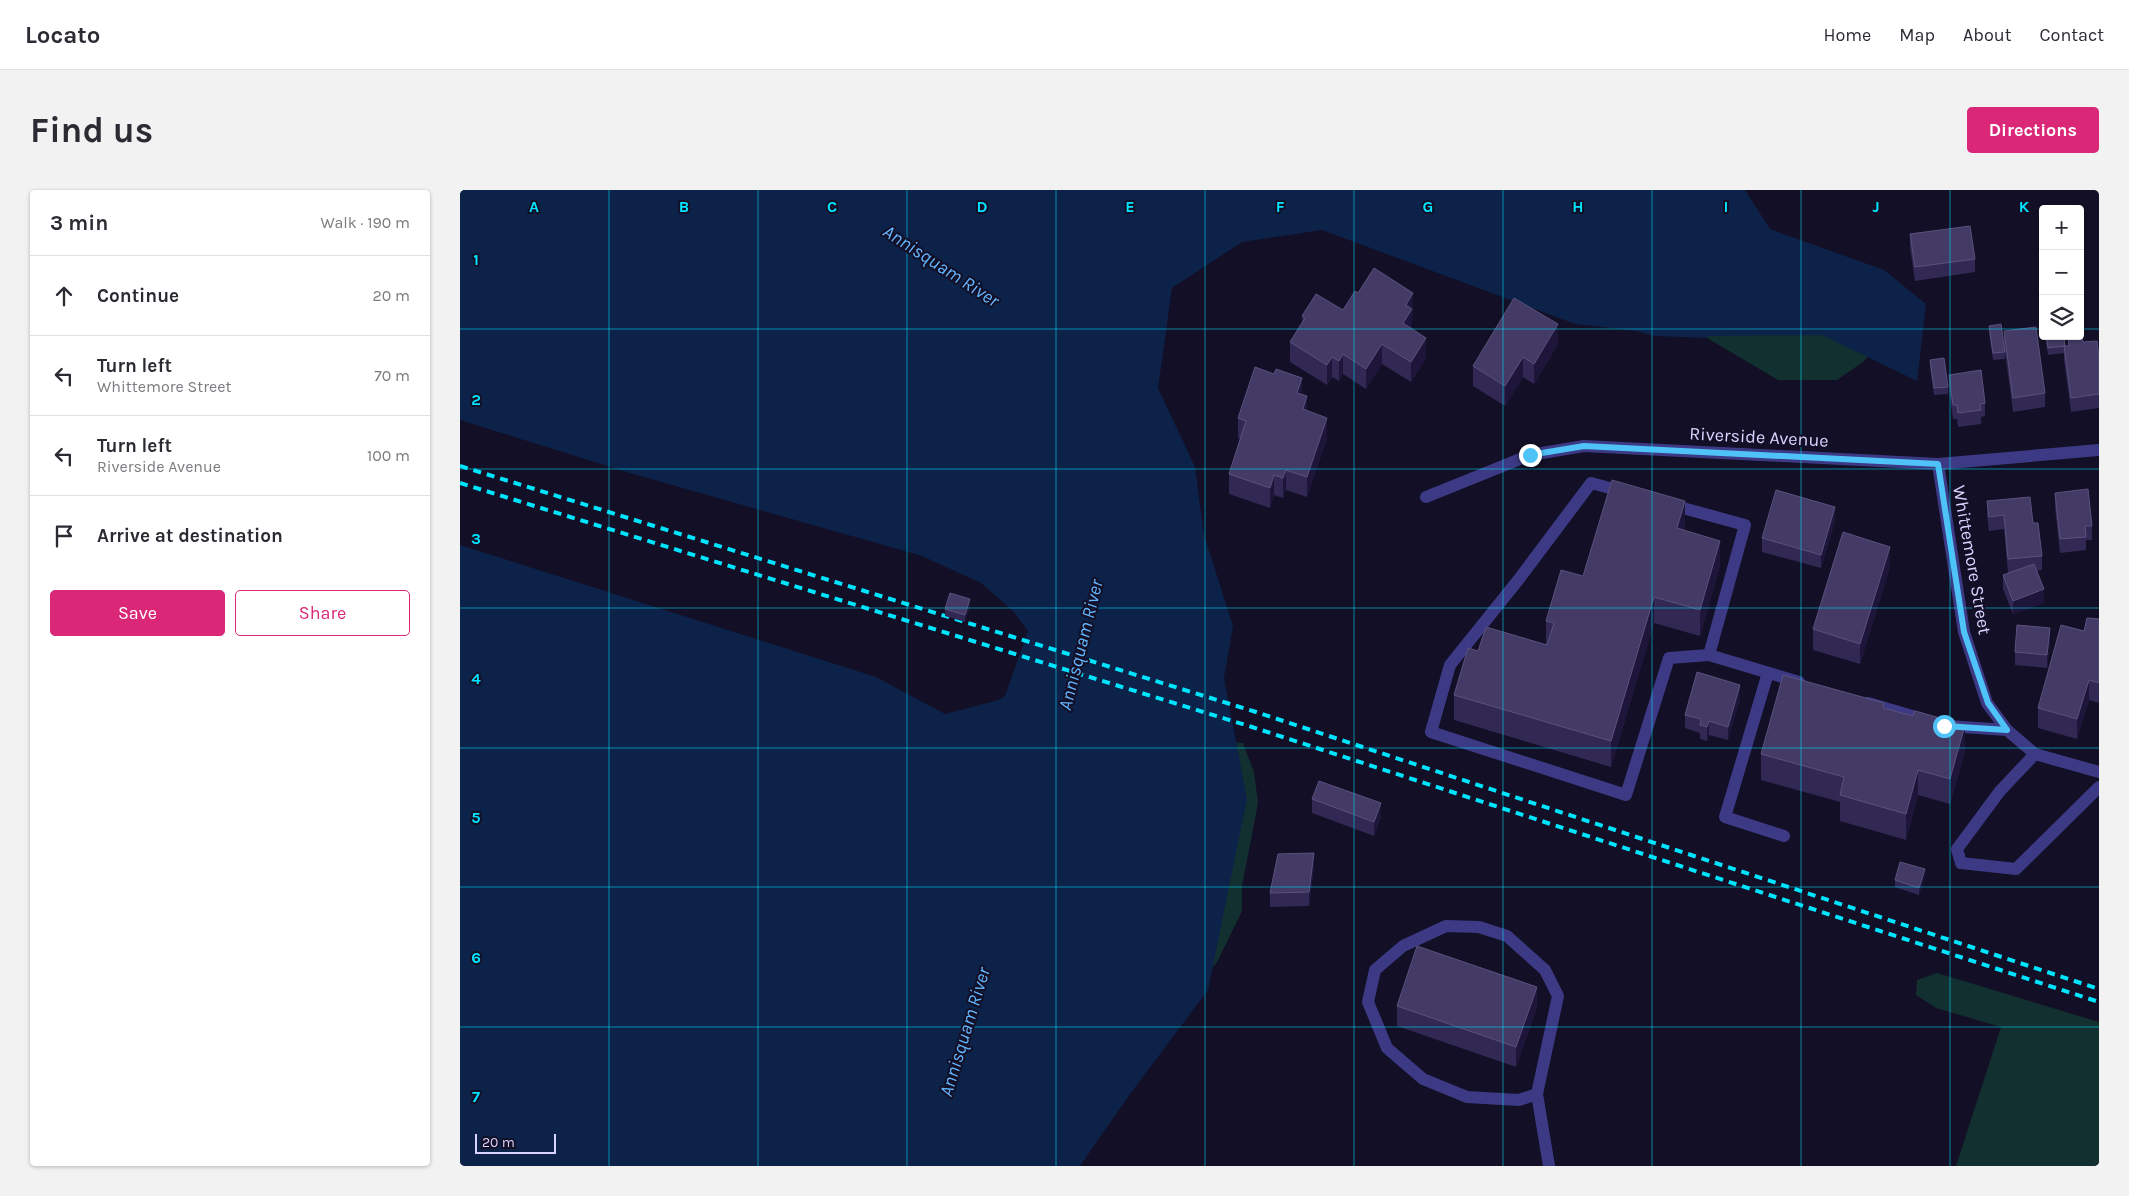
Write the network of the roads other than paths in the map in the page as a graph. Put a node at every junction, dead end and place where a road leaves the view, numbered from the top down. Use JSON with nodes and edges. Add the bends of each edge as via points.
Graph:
{"nodes":[{"id":1,"x":2099,"y":450,"type":"edge"},
{"id":2,"x":1938,"y":464,"type":"junction"},
{"id":3,"x":1639,"y":496,"type":"edge"},
{"id":4,"x":1426,"y":498,"type":"dead end"},
{"id":5,"x":1658,"y":502,"type":"edge"},
{"id":6,"x":1709,"y":655,"type":"junction"},
{"id":7,"x":1768,"y":673,"type":"junction"},
{"id":8,"x":1814,"y":686,"type":"edge"},
{"id":9,"x":1860,"y":700,"type":"edge"},
{"id":10,"x":2007,"y":730,"type":"junction"},
{"id":11,"x":2035,"y":754,"type":"junction"},
{"id":12,"x":2099,"y":772,"type":"edge"},
{"id":13,"x":2099,"y":787,"type":"edge"},
{"id":14,"x":1784,"y":836,"type":"dead end"},
{"id":15,"x":1537,"y":1094,"type":"junction"},
{"id":16,"x":1549,"y":1166,"type":"edge"}],
"edges":[{"from":1,"to":2,"type":"street","name":"Riverside Avenue"},
{"from":2,"to":4,"type":"street","name":"Riverside Avenue","via":[[1584,446],[1530,455]]},
{"from":2,"to":10,"type":"street","name":"Whittemore Street","via":[[1964,632],[1988,703]]},
{"from":3,"to":6,"type":"street","via":[[1590,483],[1450,665],[1431,732],[1626,795],[1669,658]]},
{"from":5,"to":6,"type":"street","via":[[1745,525]]},
{"from":6,"to":7,"type":"street"},
{"from":7,"to":8,"type":"street"},
{"from":7,"to":14,"type":"street","via":[[1725,818]]},
{"from":9,"to":10,"type":"street","via":[[1944,726]]},
{"from":10,"to":11,"type":"street","name":"Whittemore Street"},
{"from":11,"to":12,"type":"street","name":"Whittemore Street"},
{"from":11,"to":13,"type":"street","via":[[2000,791],[1957,849],[1961,863],[2016,869]]},
{"from":15,"to":15,"type":"street","via":[[1558,996],[1545,970],[1507,936],[1479,927],[1446,926],[1403,946],[1375,970],[1368,1002],[1387,1048],[1423,1079],[1466,1097],[1519,1100]]},
{"from":15,"to":16,"type":"street"}]}
